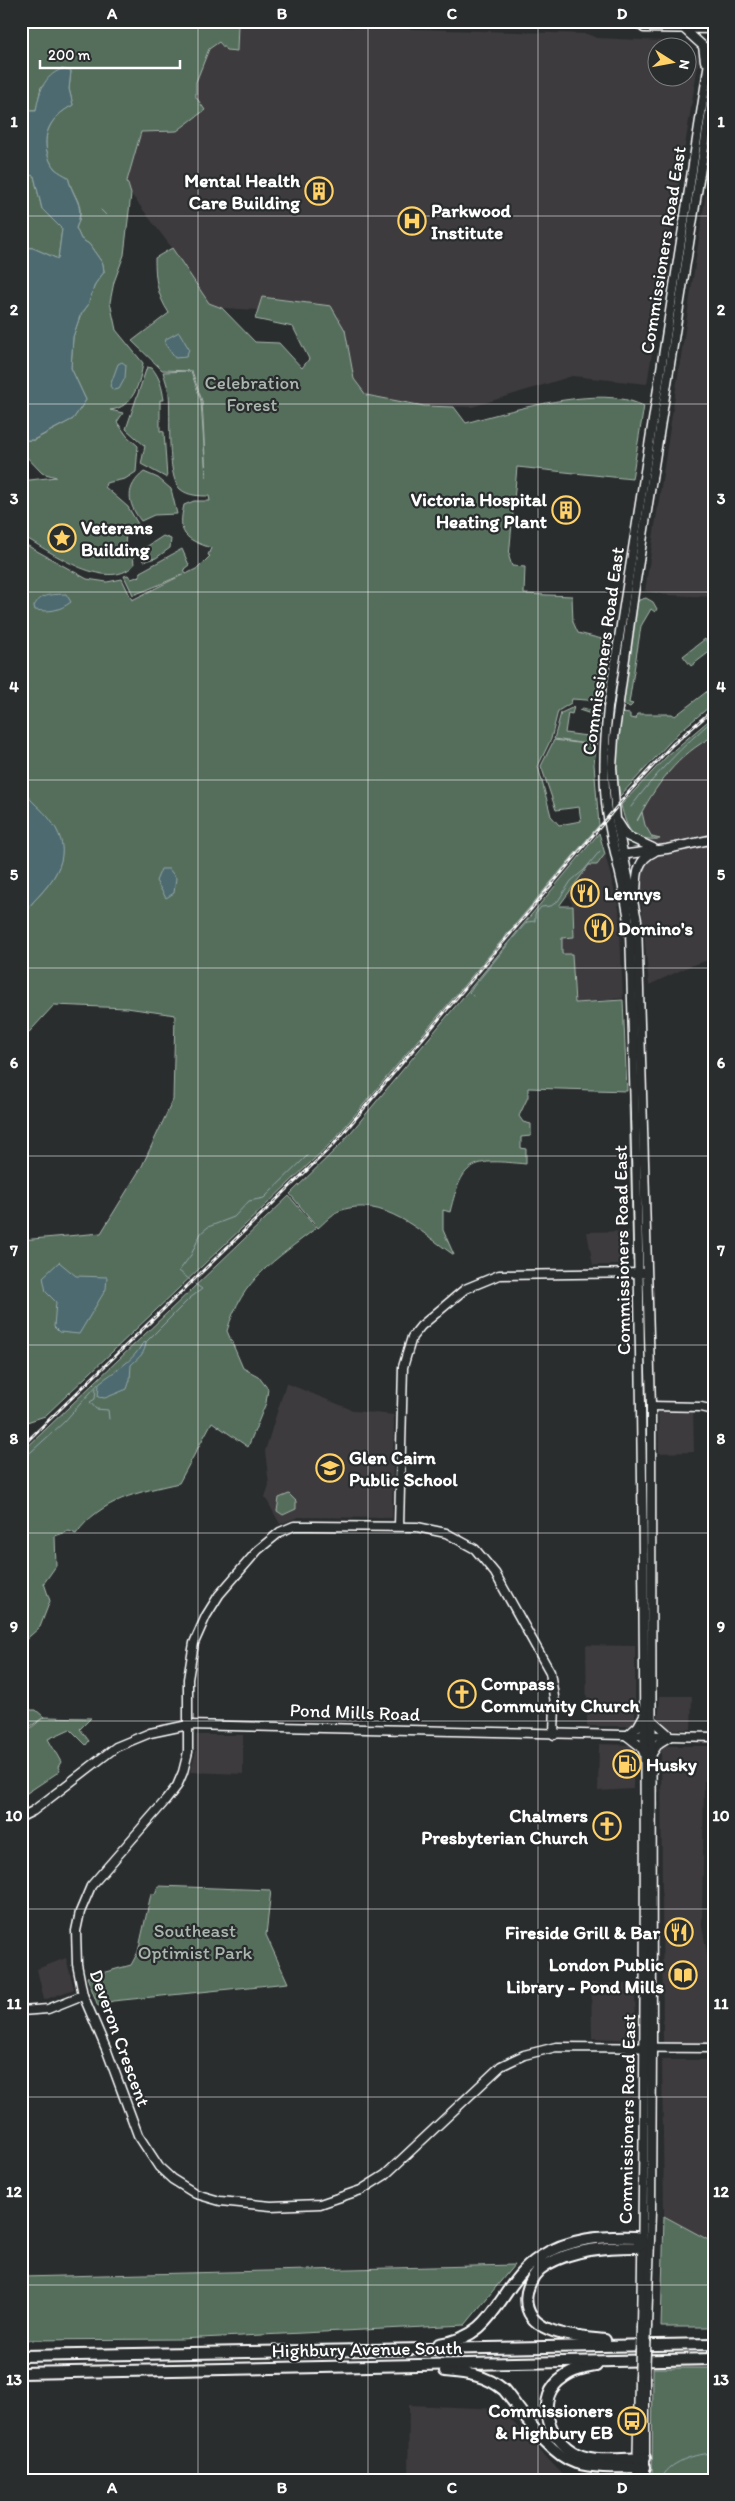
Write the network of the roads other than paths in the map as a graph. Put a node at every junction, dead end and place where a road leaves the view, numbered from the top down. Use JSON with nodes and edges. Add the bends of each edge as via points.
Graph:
{"nodes":[{"id":1,"x":627,"y":21,"type":"edge"},
{"id":2,"x":637,"y":21,"type":"edge"},
{"id":3,"x":683,"y":28,"type":"junction"},
{"id":4,"x":714,"y":29,"type":"edge"},
{"id":5,"x":705,"y":83,"type":"junction"},
{"id":6,"x":714,"y":85,"type":"edge"},
{"id":7,"x":616,"y":819,"type":"junction"},
{"id":8,"x":714,"y":839,"type":"edge"},
{"id":9,"x":658,"y":850,"type":"junction"},
{"id":10,"x":620,"y":855,"type":"junction"},
{"id":11,"x":636,"y":907,"type":"junction"},
{"id":12,"x":643,"y":1273,"type":"junction"},
{"id":13,"x":651,"y":1406,"type":"junction"},
{"id":14,"x":714,"y":1410,"type":"edge"},
{"id":15,"x":399,"y":1526,"type":"junction"},
{"id":16,"x":647,"y":1717,"type":"junction"},
{"id":17,"x":188,"y":1725,"type":"junction"},
{"id":18,"x":554,"y":1735,"type":"junction"},
{"id":19,"x":627,"y":1736,"type":"junction"},
{"id":20,"x":647,"y":1736,"type":"junction"},
{"id":21,"x":670,"y":1736,"type":"junction"},
{"id":22,"x":714,"y":1737,"type":"edge"},
{"id":23,"x":644,"y":1753,"type":"junction"},
{"id":24,"x":651,"y":1759,"type":"junction"},
{"id":25,"x":21,"y":1817,"type":"edge"},
{"id":26,"x":84,"y":1995,"type":"junction"},
{"id":27,"x":21,"y":2011,"type":"edge"},
{"id":28,"x":648,"y":2047,"type":"junction"},
{"id":29,"x":714,"y":2048,"type":"edge"},
{"id":30,"x":646,"y":2243,"type":"junction"},
{"id":31,"x":714,"y":2344,"type":"edge"},
{"id":32,"x":631,"y":2345,"type":"junction"},
{"id":33,"x":386,"y":2350,"type":"junction"},
{"id":34,"x":21,"y":2356,"type":"edge"},
{"id":35,"x":714,"y":2359,"type":"edge"},
{"id":36,"x":632,"y":2360,"type":"junction"},
{"id":37,"x":392,"y":2367,"type":"junction"},
{"id":38,"x":21,"y":2373,"type":"edge"},
{"id":39,"x":641,"y":2462,"type":"junction"},
{"id":40,"x":637,"y":2480,"type":"edge"},
{"id":41,"x":645,"y":2480,"type":"edge"}],
"edges":[{"from":1,"to":2,"type":"main road"},
{"from":2,"to":3,"type":"main road","via":[[644,28]]},
{"from":3,"to":4,"type":"main road"},
{"from":3,"to":5,"type":"main road","via":[[703,46]]},
{"from":4,"to":5,"type":"main road","name":"Commissioners Road East"},
{"from":5,"to":10,"type":"main road","name":"Commissioners Road East","via":[[607,716],[604,786],[609,822]]},
{"from":6,"to":7,"type":"main road","name":"Commissioners Road East","via":[[614,738]]},
{"from":7,"to":9,"type":"main road","via":[[627,836]]},
{"from":7,"to":10,"type":"main road","name":"Commissioners Road East"},
{"from":8,"to":9,"type":"main road"},
{"from":9,"to":10,"type":"main road"},
{"from":9,"to":11,"type":"main road","via":[[640,862]]},
{"from":10,"to":11,"type":"main road","name":"Commissioners Road East"},
{"from":10,"to":12,"type":"main road","name":"Commissioners Road East","via":[[630,931]]},
{"from":11,"to":12,"type":"main road","name":"Commissioners Road East"},
{"from":12,"to":13,"type":"main road","name":"Commissioners Road East"},
{"from":12,"to":15,"type":"main road","via":[[499,1275],[465,1289],[421,1326],[412,1337],[403,1367]]},
{"from":12,"to":16,"type":"main road","name":"Commissioners Road East"},
{"from":13,"to":14,"type":"main road"},
{"from":13,"to":16,"type":"main road","name":"Commissioners Road East"},
{"from":15,"to":17,"type":"main road","name":"Deveron Crescent","via":[[294,1526],[268,1540],[219,1594],[198,1632],[188,1679]]},
{"from":15,"to":18,"type":"main road","name":"Deveron Crescent","via":[[432,1529],[451,1535],[475,1549],[488,1562],[550,1672],[556,1703]]},
{"from":16,"to":19,"type":"main road"},
{"from":16,"to":20,"type":"main road","name":"Commissioners Road East"},
{"from":16,"to":21,"type":"main road"},
{"from":17,"to":18,"type":"main road","name":"Pond Mills Road"},
{"from":17,"to":25,"type":"main road","name":"Pond Mills Road","via":[[150,1733],[116,1747]]},
{"from":17,"to":26,"type":"main road","name":"Deveron Crescent","via":[[187,1763],[177,1786],[91,1886],[80,1912],[75,1938]]},
{"from":18,"to":19,"type":"main road","name":"Pond Mills Road"},
{"from":19,"to":20,"type":"main road","name":"Pond Mills Road"},
{"from":19,"to":23,"type":"main road"},
{"from":20,"to":21,"type":"main road","name":"Pond Mills Road"},
{"from":20,"to":23,"type":"main road","name":"Commissioners Road East"},
{"from":20,"to":24,"type":"main road","name":"Commissioners Road East"},
{"from":21,"to":22,"type":"main road","name":"Pond Mills Road"},
{"from":21,"to":24,"type":"main road","via":[[654,1747]]},
{"from":23,"to":28,"type":"main road","name":"Commissioners Road East"},
{"from":24,"to":28,"type":"main road","name":"Commissioners Road East"},
{"from":26,"to":27,"type":"main road","via":[[48,2009]]},
{"from":26,"to":28,"type":"main road","name":"Deveron Crescent","via":[[148,2154],[180,2185],[220,2201],[236,2203],[271,2206],[320,2204],[360,2190],[385,2175],[501,2066],[524,2055],[556,2047]]},
{"from":28,"to":29,"type":"main road","name":"Deveron Crescent"},
{"from":28,"to":30,"type":"main road","name":"Commissioners Road East"},
{"from":30,"to":32,"type":"highway","via":[[636,2247],[587,2251],[549,2263],[532,2278],[526,2296],[535,2320],[553,2332]]},
{"from":30,"to":33,"type":"highway","via":[[636,2237],[599,2237],[556,2248],[526,2268],[486,2321],[472,2334],[451,2342]]},
{"from":30,"to":39,"type":"main road","name":"Commissioners Road East","bridge":true},
{"from":31,"to":32,"type":"highway","name":"Highbury Avenue South"},
{"from":32,"to":33,"type":"highway","name":"Highbury Avenue South"},
{"from":33,"to":34,"type":"highway","name":"Highbury Avenue South"},
{"from":35,"to":36,"type":"highway","name":"Highbury Avenue South"},
{"from":36,"to":37,"type":"highway","name":"Highbury Avenue South"},
{"from":36,"to":39,"type":"highway","via":[[583,2369],[562,2377],[551,2390],[546,2410],[552,2430],[576,2454]]},
{"from":37,"to":38,"type":"highway","name":"Highbury Avenue South"},
{"from":37,"to":39,"type":"highway","via":[[464,2372],[486,2378],[504,2390],[563,2456],[588,2465]]},
{"from":39,"to":40,"type":"main road","name":"Commissioners Road East"},
{"from":39,"to":41,"type":"main road","name":"Commissioners Road East"}]}
